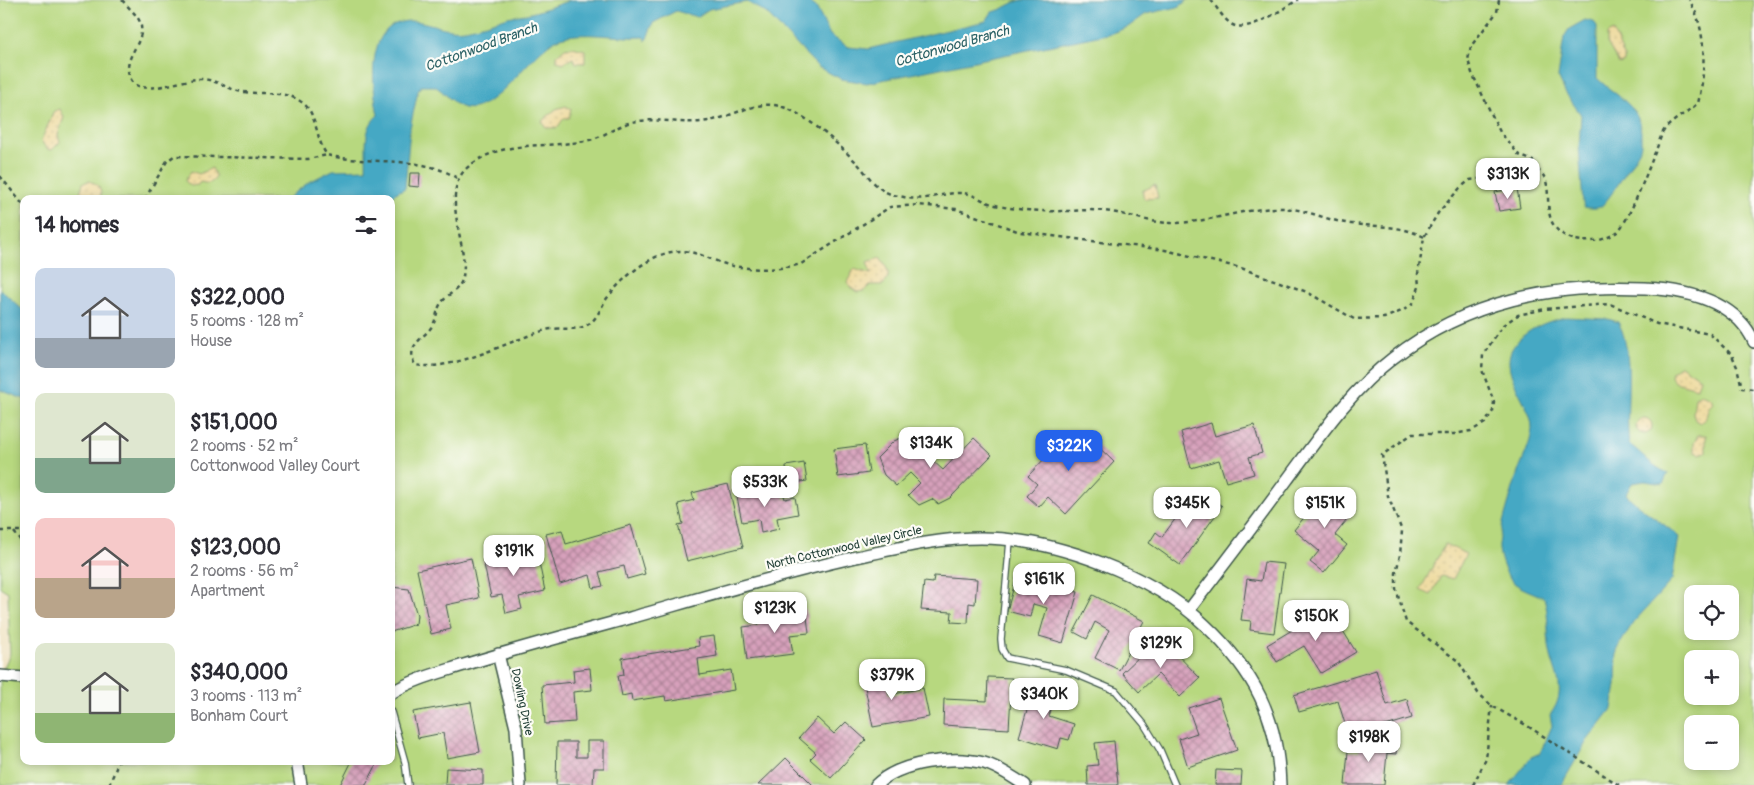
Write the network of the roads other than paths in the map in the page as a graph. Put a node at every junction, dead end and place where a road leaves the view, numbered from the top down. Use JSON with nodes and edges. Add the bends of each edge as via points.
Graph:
{"nodes":[{"id":1,"x":1754,"y":342,"type":"edge"},
{"id":2,"x":1010,"y":541,"type":"junction"},
{"id":3,"x":1190,"y":610,"type":"junction"},
{"id":4,"x":498,"y":654,"type":"junction"},
{"id":5,"x":0,"y":676,"type":"edge"},
{"id":6,"x":20,"y":678,"type":"edge"},
{"id":7,"x":395,"y":690,"type":"edge"},
{"id":8,"x":395,"y":726,"type":"edge"},
{"id":9,"x":298,"y":765,"type":"edge"},
{"id":10,"x":301,"y":785,"type":"edge"},
{"id":11,"x":408,"y":785,"type":"edge"},
{"id":12,"x":520,"y":785,"type":"edge"},
{"id":13,"x":876,"y":785,"type":"edge"},
{"id":14,"x":1025,"y":785,"type":"edge"},
{"id":15,"x":1175,"y":785,"type":"edge"},
{"id":16,"x":1280,"y":785,"type":"edge"}],
"edges":[{"from":1,"to":3,"type":"street","via":[[1749,330],[1730,312],[1699,296],[1656,288],[1599,286],[1539,292],[1487,306],[1438,328],[1393,358],[1363,385],[1321,435]]},
{"from":2,"to":3,"type":"street","name":"North Cottonwood Valley Circle","via":[[1089,557],[1134,577]]},
{"from":2,"to":4,"type":"street","name":"North Cottonwood Valley Circle","via":[[983,538],[902,547],[803,570]]},
{"from":2,"to":15,"type":"lane","via":[[1001,639],[1007,658],[1066,670],[1116,691],[1144,724]]},
{"from":3,"to":16,"type":"street","name":"North Cottonwood Valley Circle","via":[[1225,644],[1258,689],[1271,724]]},
{"from":4,"to":7,"type":"street","name":"North Cottonwood Valley Circle"},
{"from":4,"to":12,"type":"street","name":"Dowling Drive","via":[[516,728]]},
{"from":5,"to":6,"type":"street"},
{"from":8,"to":11,"type":"lane"},
{"from":9,"to":10,"type":"street"},
{"from":13,"to":14,"type":"street","via":[[911,764],[938,760],[983,763]]}]}
